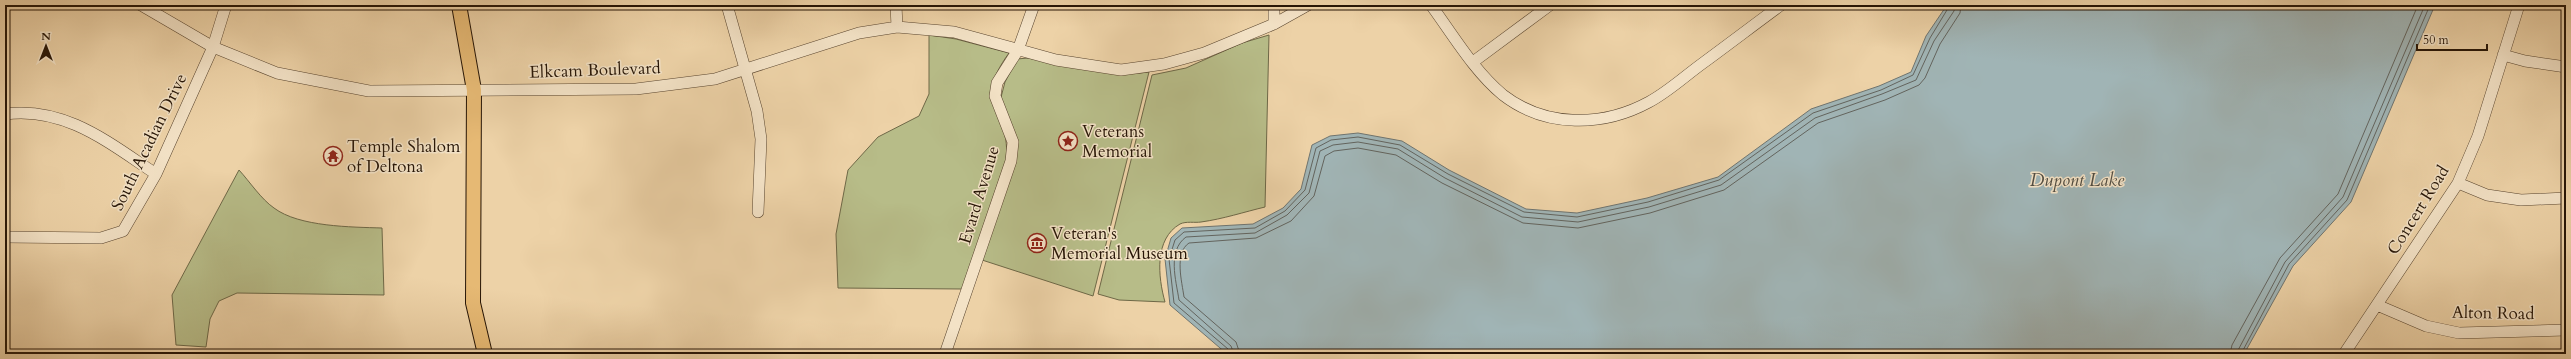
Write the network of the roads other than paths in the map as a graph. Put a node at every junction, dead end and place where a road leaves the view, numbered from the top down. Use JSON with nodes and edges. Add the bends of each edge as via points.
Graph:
{"nodes":[{"id":1,"x":141,"y":5,"type":"edge"},
{"id":2,"x":226,"y":5,"type":"edge"},
{"id":3,"x":459,"y":5,"type":"edge"},
{"id":4,"x":727,"y":5,"type":"edge"},
{"id":5,"x":896,"y":5,"type":"edge"},
{"id":6,"x":1034,"y":5,"type":"edge"},
{"id":7,"x":1274,"y":5,"type":"edge"},
{"id":8,"x":1308,"y":5,"type":"edge"},
{"id":9,"x":1431,"y":5,"type":"edge"},
{"id":10,"x":1550,"y":5,"type":"edge"},
{"id":11,"x":1781,"y":5,"type":"edge"},
{"id":12,"x":2519,"y":5,"type":"edge"},
{"id":13,"x":1274,"y":24,"type":"junction"},
{"id":14,"x":897,"y":26,"type":"junction"},
{"id":15,"x":213,"y":47,"type":"junction"},
{"id":16,"x":1018,"y":50,"type":"junction"},
{"id":17,"x":2503,"y":55,"type":"junction"},
{"id":18,"x":1473,"y":62,"type":"junction"},
{"id":19,"x":2566,"y":67,"type":"edge"},
{"id":20,"x":743,"y":68,"type":"junction"},
{"id":21,"x":474,"y":90,"type":"junction"},
{"id":22,"x":5,"y":114,"type":"edge"},
{"id":23,"x":156,"y":174,"type":"junction"},
{"id":24,"x":2458,"y":182,"type":"junction"},
{"id":25,"x":2566,"y":198,"type":"edge"},
{"id":26,"x":758,"y":212,"type":"dead end"},
{"id":27,"x":5,"y":236,"type":"edge"},
{"id":28,"x":2377,"y":305,"type":"junction"},
{"id":29,"x":2566,"y":330,"type":"edge"},
{"id":30,"x":486,"y":354,"type":"edge"},
{"id":31,"x":945,"y":354,"type":"edge"},
{"id":32,"x":2344,"y":354,"type":"edge"}],
"edges":[{"from":1,"to":15,"type":"street","name":"Elkcam Boulevard"},
{"from":2,"to":15,"type":"street","name":"South Acadian Drive"},
{"from":3,"to":21,"type":"main road"},
{"from":4,"to":20,"type":"street"},
{"from":5,"to":14,"type":"street"},
{"from":6,"to":16,"type":"street","name":"Evard Avenue"},
{"from":7,"to":13,"type":"street"},
{"from":8,"to":13,"type":"street","name":"Elkcam Boulevard"},
{"from":9,"to":18,"type":"street"},
{"from":10,"to":18,"type":"street"},
{"from":11,"to":18,"type":"street","via":[[1650,102],[1625,114],[1600,120],[1572,121],[1543,116],[1521,106],[1503,95]]},
{"from":12,"to":17,"type":"street","name":"Concert Road"},
{"from":13,"to":16,"type":"street","name":"Elkcam Boulevard","via":[[1204,53],[1164,64],[1121,70],[1056,60]]},
{"from":14,"to":16,"type":"street","name":"Elkcam Boulevard","via":[[954,32]]},
{"from":14,"to":20,"type":"street","name":"Elkcam Boulevard","via":[[859,33]]},
{"from":15,"to":21,"type":"street","name":"Elkcam Boulevard","via":[[277,73],[369,91]]},
{"from":15,"to":23,"type":"street","name":"South Acadian Drive"},
{"from":16,"to":31,"type":"street","name":"Evard Avenue","via":[[1004,68],[997,83],[995,96],[1013,142],[1011,161]]},
{"from":17,"to":19,"type":"street"},
{"from":17,"to":24,"type":"street","name":"Concert Road","via":[[2478,136]]},
{"from":20,"to":21,"type":"street","name":"Elkcam Boulevard","via":[[715,78],[636,89]]},
{"from":20,"to":26,"type":"street","via":[[756,111],[761,139]]},
{"from":21,"to":30,"type":"main road","via":[[473,303]]},
{"from":22,"to":23,"type":"street","via":[[36,113],[65,119],[87,128]]},
{"from":23,"to":27,"type":"street","name":"South Acadian Drive","via":[[123,231],[101,238]]},
{"from":24,"to":25,"type":"street","via":[[2486,195],[2521,200]]},
{"from":24,"to":28,"type":"street","name":"Concert Road"},
{"from":28,"to":29,"type":"street","name":"Alton Road","via":[[2426,326],[2459,333]]},
{"from":28,"to":32,"type":"street","name":"Concert Road"}]}
